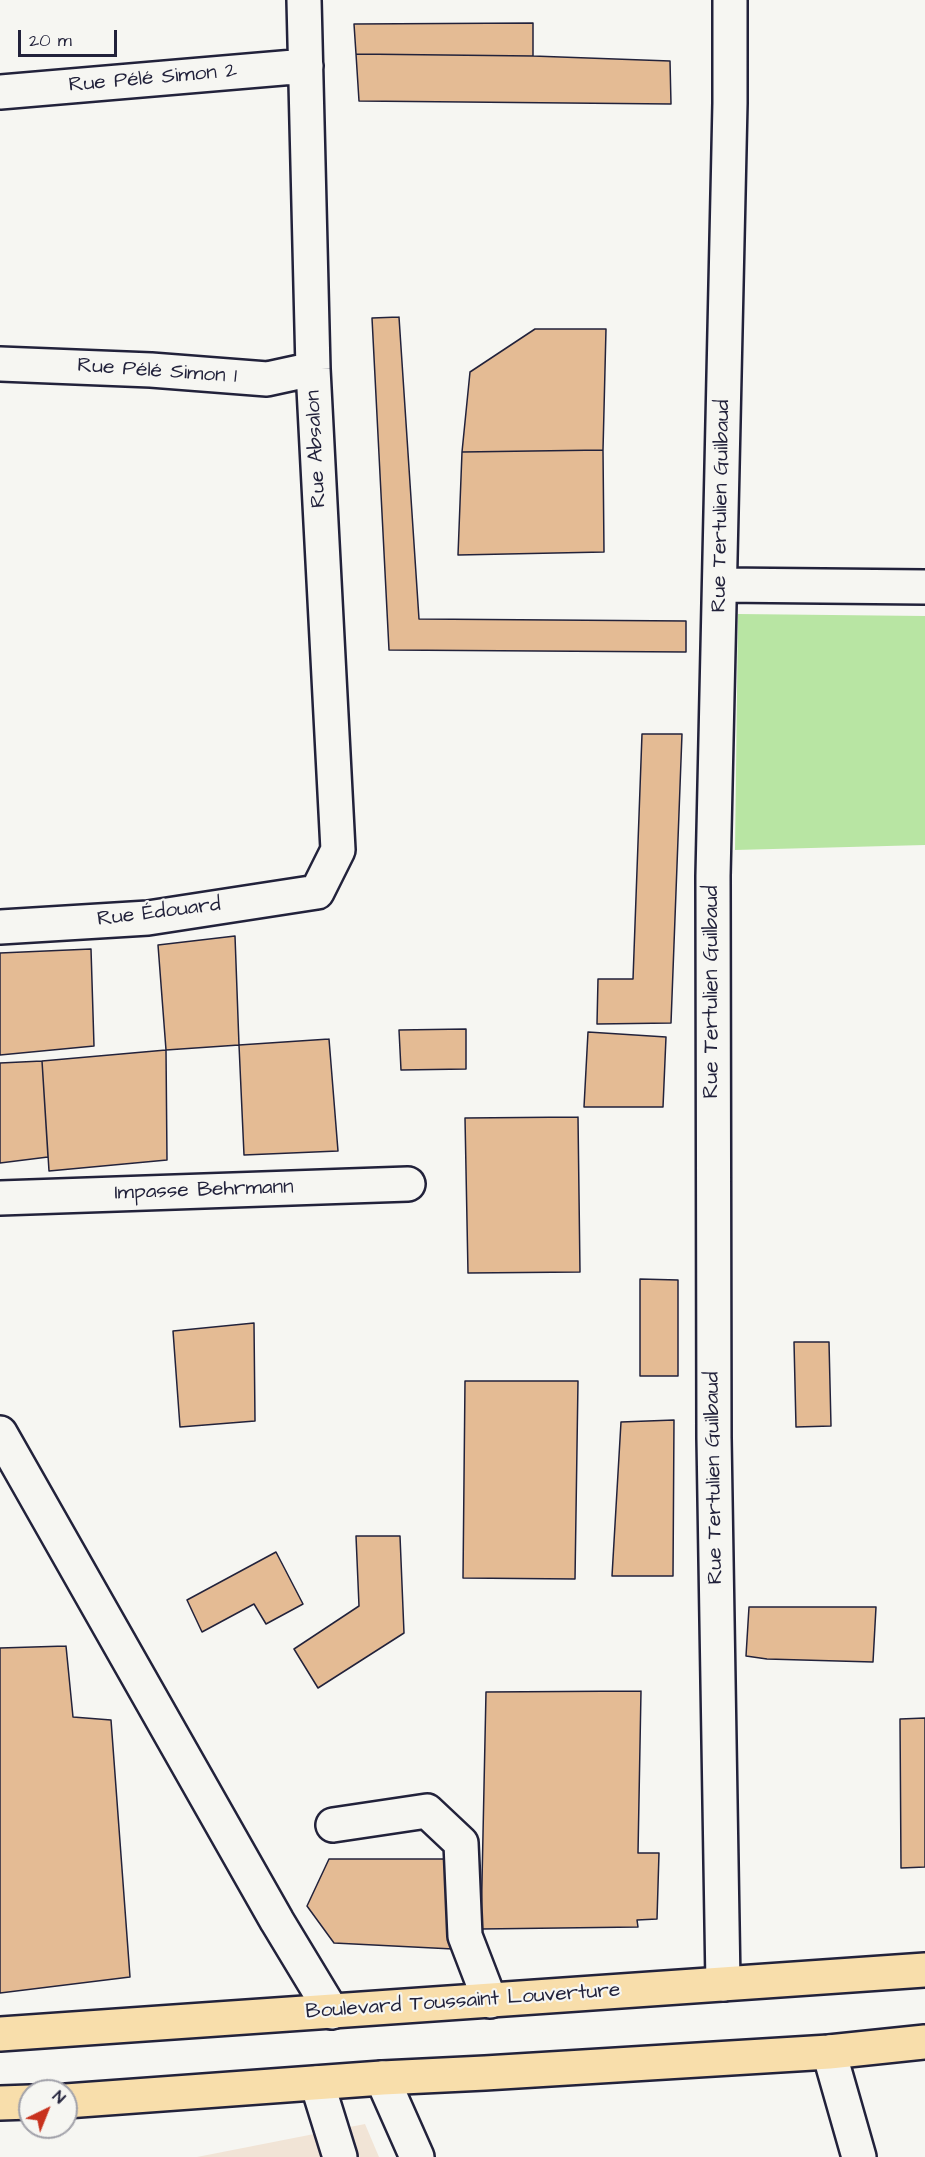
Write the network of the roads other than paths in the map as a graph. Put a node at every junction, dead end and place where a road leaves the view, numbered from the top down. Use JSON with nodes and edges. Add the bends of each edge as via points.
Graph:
{"nodes":[{"id":1,"x":304,"y":0,"type":"edge"},
{"id":2,"x":730,"y":0,"type":"edge"},
{"id":3,"x":306,"y":66,"type":"junction"},
{"id":4,"x":0,"y":93,"type":"edge"},
{"id":5,"x":0,"y":364,"type":"edge"},
{"id":6,"x":313,"y":369,"type":"junction"},
{"id":7,"x":721,"y":585,"type":"junction"},
{"id":8,"x":925,"y":587,"type":"edge"},
{"id":9,"x":317,"y":892,"type":"joint"},
{"id":10,"x":0,"y":927,"type":"edge"},
{"id":11,"x":408,"y":1184,"type":"dead end"},
{"id":12,"x":0,"y":1198,"type":"edge"},
{"id":13,"x":0,"y":1432,"type":"edge"},
{"id":14,"x":333,"y":1825,"type":"dead end"},
{"id":15,"x":925,"y":1970,"type":"edge"},
{"id":16,"x":723,"y":1984,"type":"junction"},
{"id":17,"x":490,"y":2001,"type":"junction"},
{"id":18,"x":332,"y":2012,"type":"junction"},
{"id":19,"x":0,"y":2034,"type":"edge"},
{"id":20,"x":925,"y":2042,"type":"edge"},
{"id":21,"x":829,"y":2052,"type":"junction"},
{"id":22,"x":382,"y":2078,"type":"junction"},
{"id":23,"x":317,"y":2082,"type":"junction"},
{"id":24,"x":78,"y":2100,"type":"edge"},
{"id":25,"x":18,"y":2102,"type":"edge"},
{"id":26,"x":0,"y":2103,"type":"edge"},
{"id":27,"x":340,"y":2157,"type":"edge"},
{"id":28,"x":417,"y":2157,"type":"edge"},
{"id":29,"x":859,"y":2157,"type":"edge"}],
"edges":[{"from":1,"to":3,"type":"street","name":"Rue Absalon"},
{"from":2,"to":7,"type":"street","name":"Rue Tertulien Guilbaud"},
{"from":3,"to":4,"type":"street","name":"Rue Pélé Simon 2"},
{"from":3,"to":6,"type":"street","name":"Rue Absalon"},
{"from":5,"to":6,"type":"street","name":"Rue Pélé Simon 1","via":[[267,379]]},
{"from":6,"to":9,"type":"street","name":"Rue Absalon","via":[[338,850]]},
{"from":7,"to":8,"type":"street"},
{"from":7,"to":16,"type":"street","name":"Rue Tertulien Guilbaud","via":[[713,876],[714,1378]]},
{"from":9,"to":10,"type":"street","name":"Rue Édouard","via":[[148,918]]},
{"from":11,"to":12,"type":"street","name":"Impasse Behrmann"},
{"from":13,"to":18,"type":"street"},
{"from":14,"to":17,"type":"street","via":[[427,1811],[462,1843],[465,1936]]},
{"from":15,"to":16,"type":"main road","name":"Boulevard Toussaint Louverture"},
{"from":16,"to":17,"type":"main road","name":"Boulevard Toussaint Louverture"},
{"from":17,"to":18,"type":"main road","name":"Boulevard Toussaint Louverture"},
{"from":18,"to":19,"type":"main road","name":"Boulevard Toussaint Louverture"},
{"from":20,"to":21,"type":"main road"},
{"from":21,"to":22,"type":"main road"},
{"from":21,"to":29,"type":"street"},
{"from":22,"to":23,"type":"main road"},
{"from":22,"to":28,"type":"street"},
{"from":23,"to":24,"type":"main road"},
{"from":23,"to":27,"type":"street"},
{"from":25,"to":26,"type":"main road"}]}
